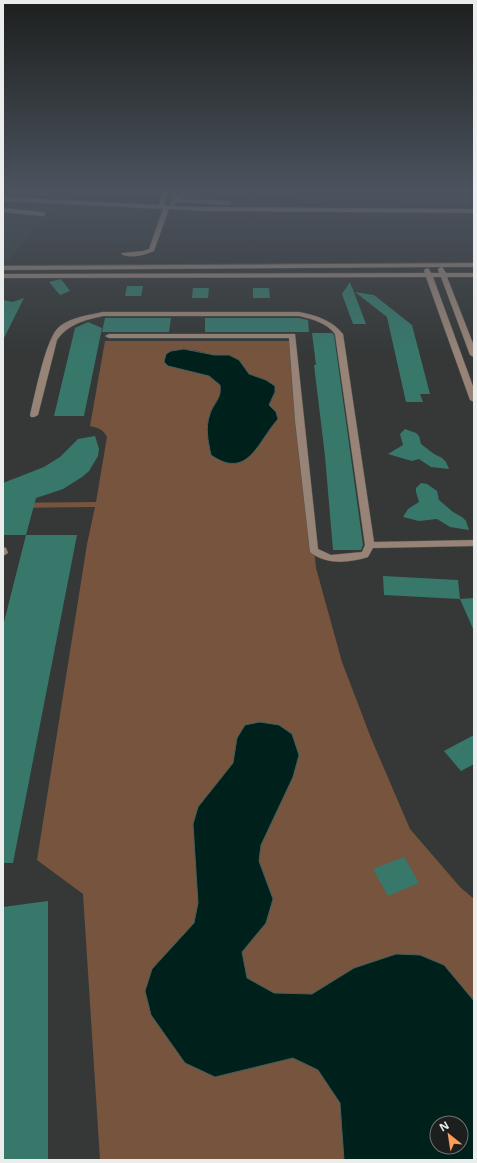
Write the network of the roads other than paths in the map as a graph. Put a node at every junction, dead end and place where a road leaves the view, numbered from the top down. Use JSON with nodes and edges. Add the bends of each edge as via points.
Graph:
{"nodes":[{"id":1,"x":153,"y":245,"type":"edge"},
{"id":2,"x":124,"y":254,"type":"dead end"},
{"id":3,"x":474,"y":265,"type":"edge"},
{"id":4,"x":425,"y":266,"type":"junction"},
{"id":5,"x":439,"y":266,"type":"junction"},
{"id":6,"x":3,"y":268,"type":"edge"},
{"id":7,"x":428,"y":275,"type":"junction"},
{"id":8,"x":443,"y":275,"type":"junction"},
{"id":9,"x":474,"y":275,"type":"edge"},
{"id":10,"x":3,"y":276,"type":"edge"},
{"id":11,"x":108,"y":336,"type":"dead end"},
{"id":12,"x":474,"y":355,"type":"edge"},
{"id":13,"x":474,"y":400,"type":"edge"},
{"id":14,"x":34,"y":415,"type":"dead end"},
{"id":15,"x":474,"y":543,"type":"edge"},
{"id":16,"x":370,"y":545,"type":"junction"},
{"id":17,"x":3,"y":550,"type":"edge"},
{"id":18,"x":3,"y":553,"type":"edge"}],
"edges":[{"from":1,"to":2,"type":"street","via":[[152,250],[144,253]]},
{"from":3,"to":5,"type":"street"},
{"from":4,"to":5,"type":"street"},
{"from":4,"to":6,"type":"street"},
{"from":4,"to":7,"type":"street"},
{"from":5,"to":8,"type":"street"},
{"from":7,"to":8,"type":"street"},
{"from":7,"to":10,"type":"street"},
{"from":7,"to":13,"type":"street"},
{"from":8,"to":9,"type":"street"},
{"from":8,"to":12,"type":"street"},
{"from":11,"to":16,"type":"street","via":[[292,336],[313,550],[320,556],[333,559],[365,555]]},
{"from":14,"to":16,"type":"street","via":[[53,340],[60,330],[86,318],[103,314],[308,316],[335,328],[339,334]]},
{"from":15,"to":16,"type":"street"},
{"from":17,"to":18,"type":"street"}]}
